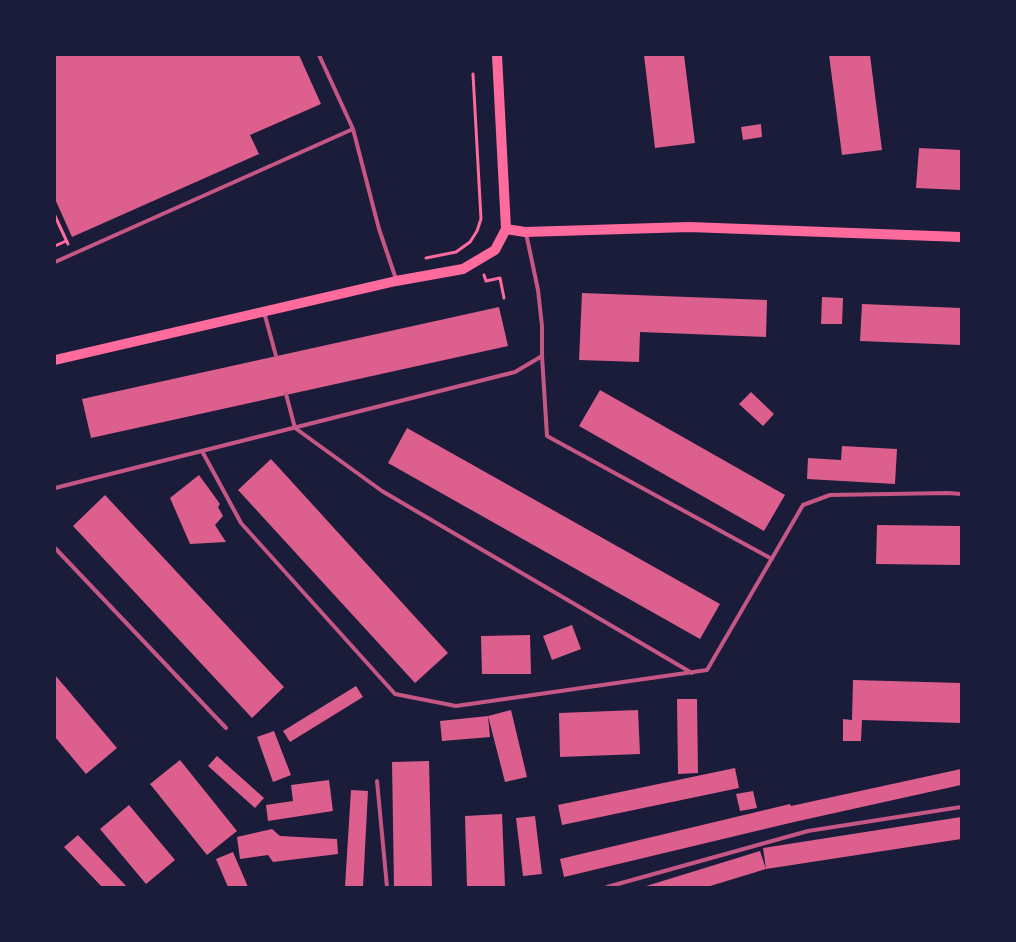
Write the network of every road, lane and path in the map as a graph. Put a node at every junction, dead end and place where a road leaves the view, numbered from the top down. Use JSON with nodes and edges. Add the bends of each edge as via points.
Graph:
{"nodes":[{"id":1,"x":319,"y":55,"type":"edge"},
{"id":2,"x":497,"y":55,"type":"edge"},
{"id":3,"x":474,"y":74,"type":"dead end"},
{"id":4,"x":353,"y":129,"type":"junction"},
{"id":5,"x":55,"y":216,"type":"edge"},
{"id":6,"x":506,"y":230,"type":"junction"},
{"id":7,"x":525,"y":232,"type":"junction"},
{"id":8,"x":961,"y":237,"type":"edge"},
{"id":9,"x":66,"y":241,"type":"junction"},
{"id":10,"x":55,"y":246,"type":"edge"},
{"id":11,"x":72,"y":254,"type":"junction"},
{"id":12,"x":419,"y":260,"type":"dead end"},
{"id":13,"x":55,"y":262,"type":"edge"},
{"id":14,"x":484,"y":275,"type":"dead end"},
{"id":15,"x":396,"y":281,"type":"junction"},
{"id":16,"x":504,"y":298,"type":"dead end"},
{"id":17,"x":264,"y":312,"type":"junction"},
{"id":18,"x":276,"y":356,"type":"dead end"},
{"id":19,"x":542,"y":356,"type":"junction"},
{"id":20,"x":55,"y":360,"type":"edge"},
{"id":21,"x":286,"y":394,"type":"dead end"},
{"id":22,"x":295,"y":428,"type":"junction"},
{"id":23,"x":202,"y":451,"type":"junction"},
{"id":24,"x":55,"y":488,"type":"edge"},
{"id":25,"x":961,"y":494,"type":"edge"},
{"id":26,"x":55,"y":548,"type":"edge"},
{"id":27,"x":772,"y":559,"type":"junction"},
{"id":28,"x":692,"y":672,"type":"junction"},
{"id":29,"x":226,"y":728,"type":"dead end"},
{"id":30,"x":376,"y":781,"type":"dead end"},
{"id":31,"x":961,"y":807,"type":"edge"},
{"id":32,"x":387,"y":887,"type":"edge"},
{"id":33,"x":607,"y":887,"type":"edge"}],
"edges":[{"from":1,"to":4,"type":"lane"},
{"from":2,"to":6,"type":"main road"},
{"from":3,"to":12,"type":"path","via":[[481,219],[471,244],[456,252]]},
{"from":4,"to":11,"type":"lane"},
{"from":4,"to":15,"type":"lane"},
{"from":5,"to":9,"type":"path"},
{"from":6,"to":7,"type":"main road"},
{"from":6,"to":15,"type":"main road","via":[[495,250],[463,270]]},
{"from":7,"to":8,"type":"main road","via":[[689,227]]},
{"from":7,"to":19,"type":"lane","via":[[538,290]]},
{"from":9,"to":10,"type":"path"},
{"from":9,"to":11,"type":"path"},
{"from":11,"to":13,"type":"lane"},
{"from":14,"to":16,"type":"path","via":[[486,281],[500,278]]},
{"from":15,"to":17,"type":"main road"},
{"from":17,"to":18,"type":"lane"},
{"from":17,"to":20,"type":"main road"},
{"from":19,"to":22,"type":"lane","via":[[515,372]]},
{"from":19,"to":27,"type":"lane","via":[[547,436]]},
{"from":21,"to":22,"type":"lane"},
{"from":22,"to":23,"type":"lane"},
{"from":22,"to":28,"type":"lane","via":[[382,491]]},
{"from":23,"to":24,"type":"lane"},
{"from":23,"to":28,"type":"lane","via":[[241,522],[395,694],[456,706]]},
{"from":25,"to":27,"type":"lane","via":[[830,495],[803,505]]},
{"from":26,"to":29,"type":"lane"},
{"from":27,"to":28,"type":"lane","via":[[707,670]]},
{"from":30,"to":32,"type":"lane"},
{"from":31,"to":33,"type":"lane","via":[[808,831]]}]}
